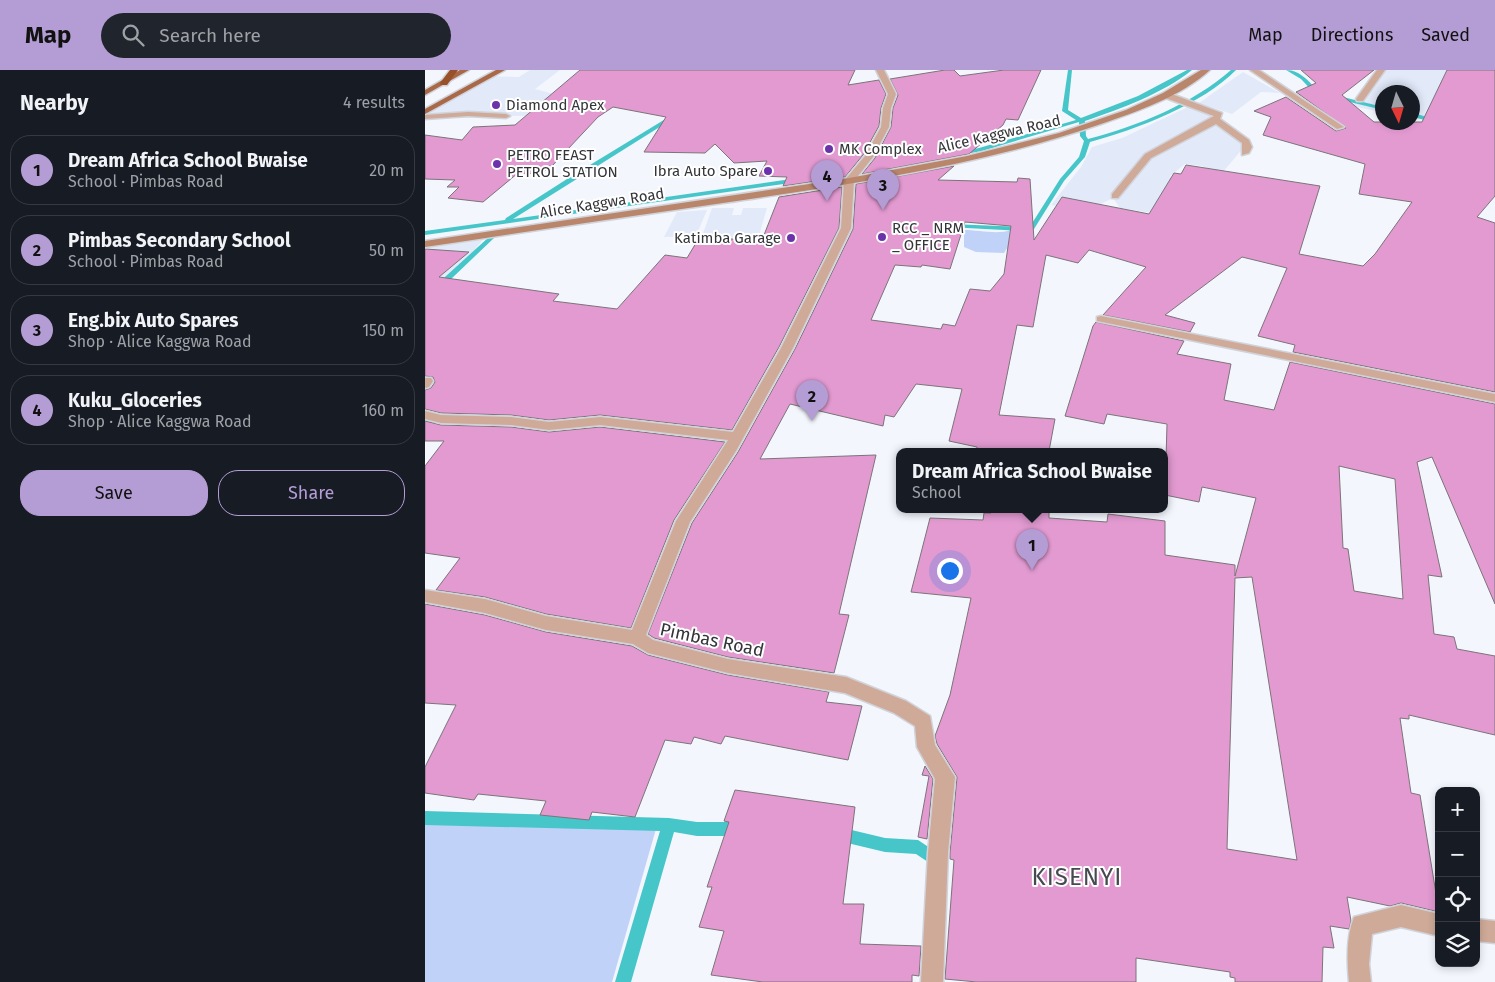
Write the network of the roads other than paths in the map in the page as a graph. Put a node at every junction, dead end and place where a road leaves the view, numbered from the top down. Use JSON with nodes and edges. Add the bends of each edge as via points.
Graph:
{"nodes":[{"id":1,"x":453,"y":70,"type":"edge"},
{"id":2,"x":465,"y":70,"type":"edge"},
{"id":3,"x":501,"y":70,"type":"edge"},
{"id":4,"x":880,"y":70,"type":"edge"},
{"id":5,"x":1206,"y":70,"type":"edge"},
{"id":6,"x":1254,"y":70,"type":"edge"},
{"id":7,"x":1381,"y":70,"type":"edge"},
{"id":8,"x":444,"y":82,"type":"junction"},
{"id":9,"x":425,"y":93,"type":"edge"},
{"id":10,"x":1166,"y":95,"type":"junction"},
{"id":11,"x":1359,"y":99,"type":"dead end"},
{"id":12,"x":425,"y":112,"type":"edge"},
{"id":13,"x":506,"y":116,"type":"dead end"},
{"id":14,"x":425,"y":117,"type":"edge"},
{"id":15,"x":1217,"y":120,"type":"junction"},
{"id":16,"x":1340,"y":127,"type":"dead end"},
{"id":17,"x":1245,"y":153,"type":"dead end"},
{"id":18,"x":849,"y":181,"type":"junction"},
{"id":19,"x":1115,"y":196,"type":"dead end"},
{"id":20,"x":425,"y":244,"type":"edge"},
{"id":21,"x":1101,"y":319,"type":"dead end"},
{"id":22,"x":1495,"y":398,"type":"edge"},
{"id":23,"x":425,"y":415,"type":"edge"},
{"id":24,"x":737,"y":437,"type":"junction"},
{"id":25,"x":425,"y":596,"type":"edge"},
{"id":26,"x":637,"y":638,"type":"junction"},
{"id":27,"x":1435,"y":925,"type":"edge"},
{"id":28,"x":1480,"y":930,"type":"edge"},
{"id":29,"x":1495,"y":932,"type":"edge"},
{"id":30,"x":932,"y":982,"type":"edge"},
{"id":31,"x":1360,"y":982,"type":"edge"}],
"edges":[{"from":1,"to":8,"type":"highway"},
{"from":2,"to":8,"type":"main road"},
{"from":3,"to":12,"type":"main road"},
{"from":4,"to":18,"type":"street","via":[[892,94],[885,127],[869,157]]},
{"from":5,"to":10,"type":"street","name":"Alice Kaggwa Road"},
{"from":6,"to":16,"type":"street"},
{"from":7,"to":11,"type":"street"},
{"from":8,"to":9,"type":"main road"},
{"from":10,"to":15,"type":"street","via":[[1215,112],[1219,115]]},
{"from":10,"to":18,"type":"street","name":"Alice Kaggwa Road","via":[[1063,135],[967,159]]},
{"from":13,"to":14,"type":"street"},
{"from":15,"to":17,"type":"street","via":[[1246,142]]},
{"from":15,"to":19,"type":"street","via":[[1149,156]]},
{"from":18,"to":20,"type":"street","name":"Alice Kaggwa Road"},
{"from":18,"to":24,"type":"street","name":"Pimbas Road","via":[[845,228],[787,348]]},
{"from":21,"to":22,"type":"street"},
{"from":23,"to":24,"type":"street","via":[[441,419],[511,421],[549,426],[600,421]]},
{"from":24,"to":26,"type":"street","name":"Pimbas Road","via":[[683,521]]},
{"from":25,"to":26,"type":"street","via":[[485,606],[546,623]]},
{"from":26,"to":30,"type":"street","name":"Pimbas Road","via":[[648,646],[728,666],[847,685],[901,707],[924,722],[926,747],[945,777]]},
{"from":27,"to":31,"type":"street","via":[[1401,916],[1362,925],[1357,964]]},
{"from":28,"to":29,"type":"street"}]}
